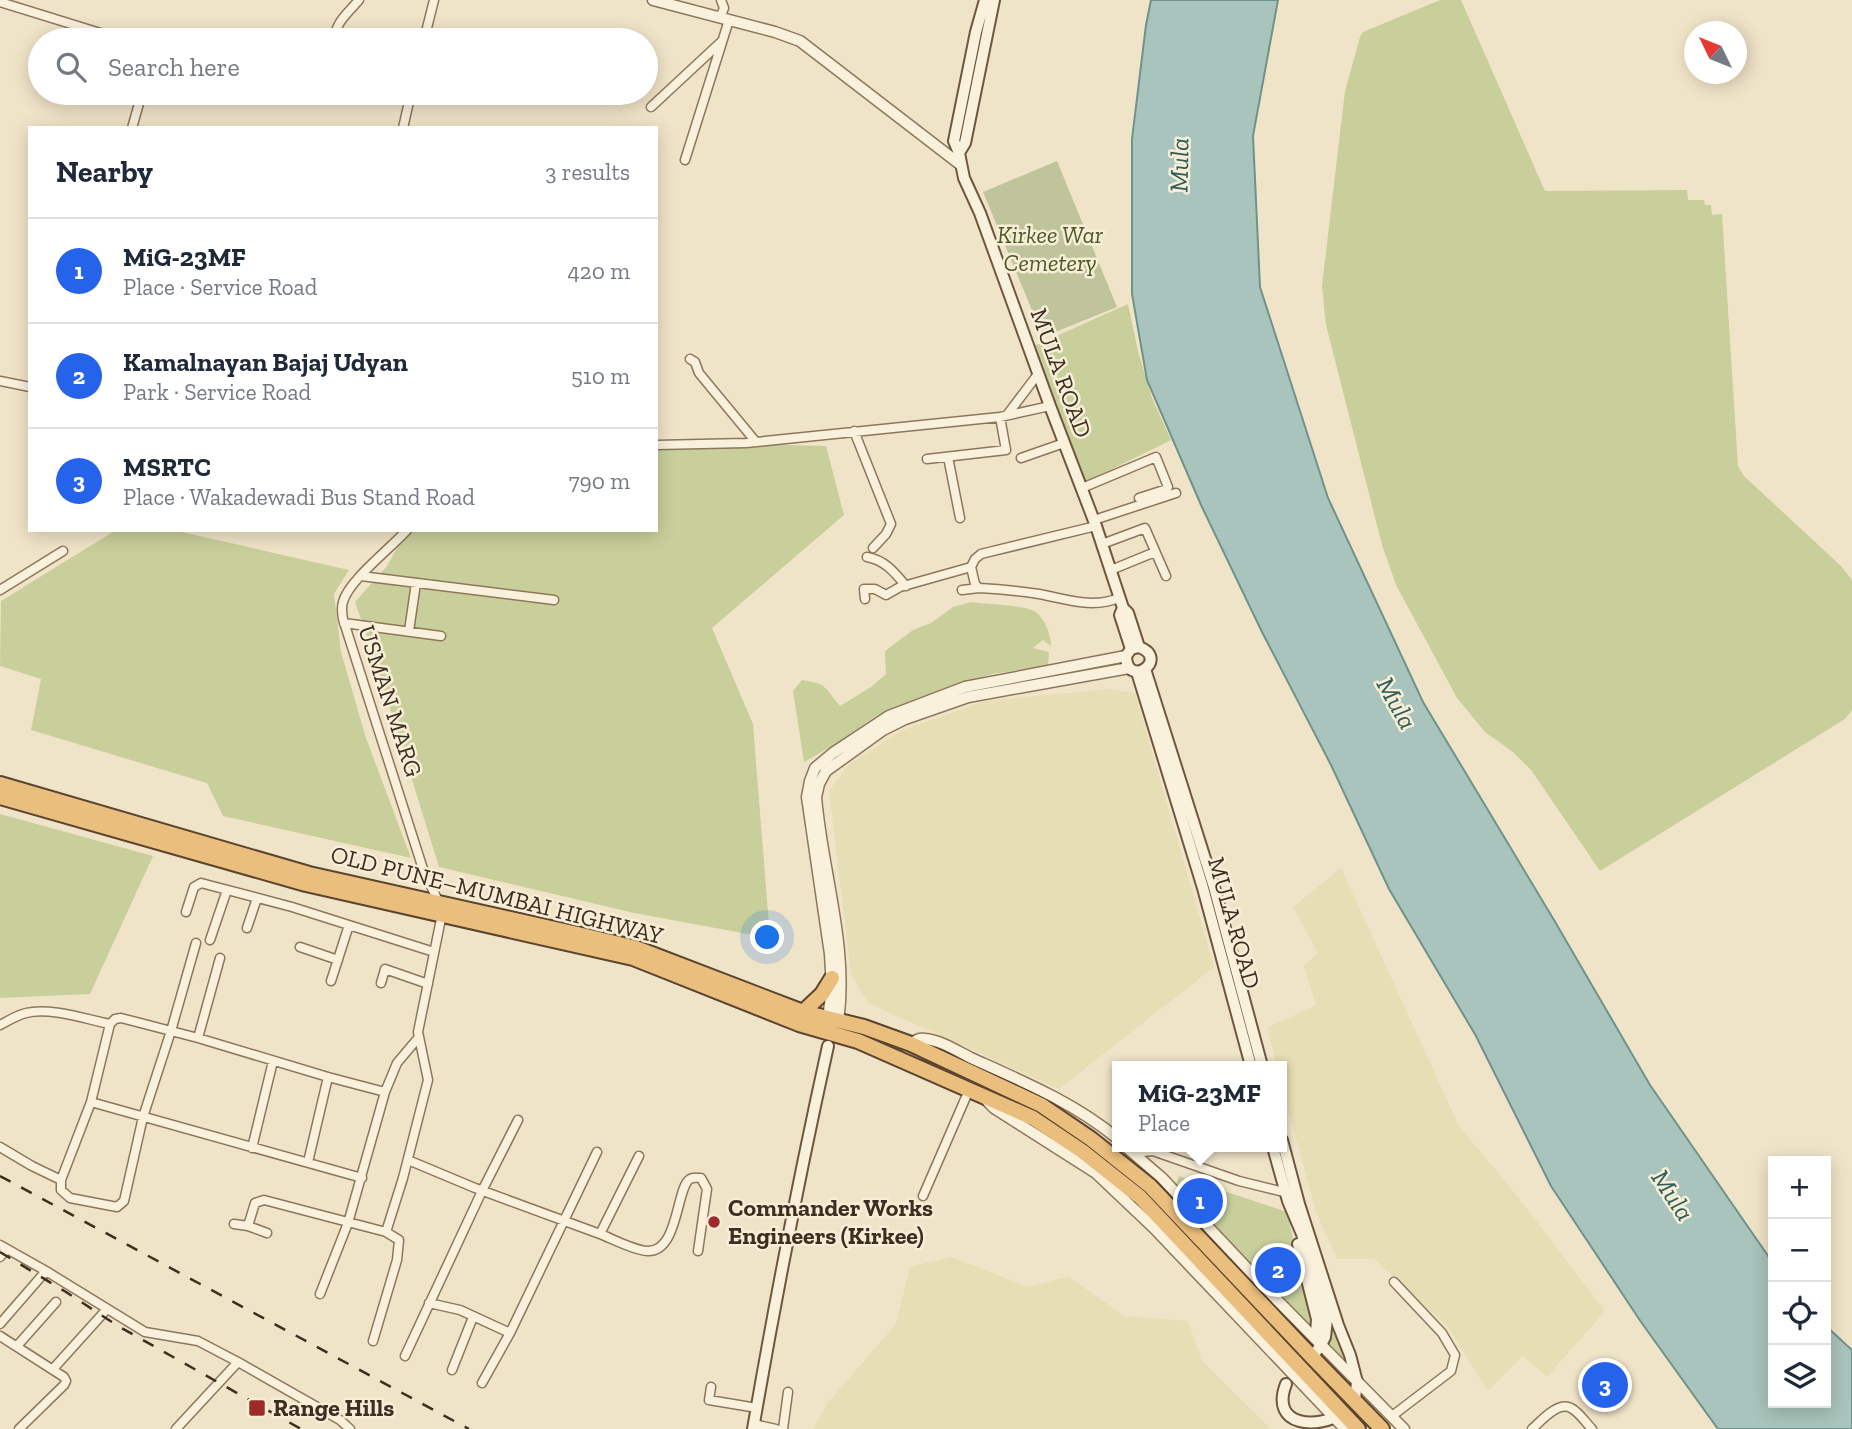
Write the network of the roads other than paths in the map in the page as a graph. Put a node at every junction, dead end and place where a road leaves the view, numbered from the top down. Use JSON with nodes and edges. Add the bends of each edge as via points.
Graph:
{"nodes":[{"id":1,"x":359,"y":0,"type":"edge"},
{"id":2,"x":433,"y":0,"type":"edge"},
{"id":3,"x":653,"y":0,"type":"edge"},
{"id":4,"x":721,"y":0,"type":"edge"},
{"id":5,"x":985,"y":0,"type":"edge"},
{"id":6,"x":994,"y":0,"type":"edge"},
{"id":7,"x":0,"y":2,"type":"edge"},
{"id":8,"x":725,"y":19,"type":"junction"},
{"id":9,"x":84,"y":28,"type":"edge"},
{"id":10,"x":337,"y":28,"type":"edge"},
{"id":11,"x":427,"y":28,"type":"edge"},
{"id":12,"x":723,"y":40,"type":"junction"},
{"id":13,"x":977,"y":53,"type":"junction"},
{"id":14,"x":658,"y":100,"type":"edge"},
{"id":15,"x":139,"y":105,"type":"edge"},
{"id":16,"x":408,"y":105,"type":"edge"},
{"id":17,"x":133,"y":126,"type":"edge"},
{"id":18,"x":403,"y":126,"type":"edge"},
{"id":19,"x":960,"y":159,"type":"junction"},
{"id":20,"x":685,"y":160,"type":"dead end"},
{"id":21,"x":690,"y":359,"type":"dead end"},
{"id":22,"x":1038,"y":374,"type":"junction"},
{"id":23,"x":0,"y":381,"type":"edge"},
{"id":24,"x":28,"y":387,"type":"edge"},
{"id":25,"x":1049,"y":406,"type":"junction"},
{"id":26,"x":1003,"y":416,"type":"junction"},
{"id":27,"x":854,"y":431,"type":"junction"},
{"id":28,"x":756,"y":442,"type":"junction"},
{"id":29,"x":1064,"y":443,"type":"junction"},
{"id":30,"x":658,"y":444,"type":"edge"},
{"id":31,"x":948,"y":457,"type":"junction"},
{"id":32,"x":1021,"y":458,"type":"dead end"},
{"id":33,"x":926,"y":459,"type":"dead end"},
{"id":34,"x":1082,"y":488,"type":"junction"},
{"id":35,"x":1176,"y":493,"type":"dead end"},
{"id":36,"x":1139,"y":498,"type":"dead end"},
{"id":37,"x":960,"y":518,"type":"dead end"},
{"id":38,"x":1096,"y":523,"type":"junction"},
{"id":39,"x":405,"y":532,"type":"edge"},
{"id":40,"x":1102,"y":544,"type":"junction"},
{"id":41,"x":873,"y":548,"type":"dead end"},
{"id":42,"x":63,"y":551,"type":"dead end"},
{"id":43,"x":1155,"y":552,"type":"junction"},
{"id":44,"x":867,"y":557,"type":"dead end"},
{"id":45,"x":971,"y":567,"type":"junction"},
{"id":46,"x":1111,"y":570,"type":"junction"},
{"id":47,"x":361,"y":576,"type":"junction"},
{"id":48,"x":1166,"y":576,"type":"dead end"},
{"id":49,"x":416,"y":583,"type":"junction"},
{"id":50,"x":906,"y":586,"type":"junction"},
{"id":51,"x":979,"y":588,"type":"junction"},
{"id":52,"x":0,"y":590,"type":"edge"},
{"id":53,"x":962,"y":590,"type":"dead end"},
{"id":54,"x":865,"y":599,"type":"dead end"},
{"id":55,"x":554,"y":600,"type":"dead end"},
{"id":56,"x":1121,"y":603,"type":"junction"},
{"id":57,"x":344,"y":623,"type":"junction"},
{"id":58,"x":409,"y":631,"type":"junction"},
{"id":59,"x":441,"y":636,"type":"dead end"},
{"id":60,"x":1132,"y":651,"type":"junction"},
{"id":61,"x":1137,"y":670,"type":"junction"},
{"id":62,"x":0,"y":785,"type":"edge"},
{"id":63,"x":0,"y":797,"type":"edge"},
{"id":64,"x":227,"y":890,"type":"junction"},
{"id":65,"x":257,"y":898,"type":"junction"},
{"id":66,"x":440,"y":909,"type":"junction"},
{"id":67,"x":186,"y":912,"type":"dead end"},
{"id":68,"x":349,"y":925,"type":"junction"},
{"id":69,"x":247,"y":928,"type":"dead end"},
{"id":70,"x":210,"y":940,"type":"dead end"},
{"id":71,"x":196,"y":943,"type":"dead end"},
{"id":72,"x":300,"y":947,"type":"dead end"},
{"id":73,"x":434,"y":952,"type":"junction"},
{"id":74,"x":220,"y":958,"type":"dead end"},
{"id":75,"x":338,"y":960,"type":"junction"},
{"id":76,"x":832,"y":978,"type":"junction"},
{"id":77,"x":331,"y":981,"type":"dead end"},
{"id":78,"x":381,"y":984,"type":"dead end"},
{"id":79,"x":428,"y":984,"type":"junction"},
{"id":80,"x":803,"y":1012,"type":"junction"},
{"id":81,"x":110,"y":1024,"type":"junction"},
{"id":82,"x":0,"y":1025,"type":"edge"},
{"id":83,"x":171,"y":1031,"type":"junction"},
{"id":84,"x":831,"y":1031,"type":"junction"},
{"id":85,"x":419,"y":1037,"type":"junction"},
{"id":86,"x":198,"y":1038,"type":"junction"},
{"id":87,"x":911,"y":1044,"type":"junction"},
{"id":88,"x":273,"y":1061,"type":"junction"},
{"id":89,"x":1250,"y":1061,"type":"edge"},
{"id":90,"x":1261,"y":1061,"type":"edge"},
{"id":91,"x":328,"y":1077,"type":"junction"},
{"id":92,"x":385,"y":1092,"type":"junction"},
{"id":93,"x":975,"y":1092,"type":"junction"},
{"id":94,"x":91,"y":1102,"type":"junction"},
{"id":95,"x":143,"y":1117,"type":"junction"},
{"id":96,"x":518,"y":1120,"type":"dead end"},
{"id":97,"x":1112,"y":1134,"type":"edge"},
{"id":98,"x":0,"y":1147,"type":"edge"},
{"id":99,"x":252,"y":1148,"type":"junction"},
{"id":100,"x":597,"y":1152,"type":"dead end"},
{"id":101,"x":1132,"y":1152,"type":"edge"},
{"id":102,"x":1156,"y":1152,"type":"edge"},
{"id":103,"x":1274,"y":1152,"type":"edge"},
{"id":104,"x":1285,"y":1152,"type":"edge"},
{"id":105,"x":639,"y":1156,"type":"dead end"},
{"id":106,"x":408,"y":1160,"type":"junction"},
{"id":107,"x":307,"y":1162,"type":"junction"},
{"id":108,"x":362,"y":1178,"type":"junction"},
{"id":109,"x":61,"y":1180,"type":"junction"},
{"id":110,"x":482,"y":1191,"type":"junction"},
{"id":111,"x":1285,"y":1191,"type":"junction"},
{"id":112,"x":923,"y":1196,"type":"dead end"},
{"id":113,"x":1297,"y":1196,"type":"junction"},
{"id":114,"x":1291,"y":1211,"type":"junction"},
{"id":115,"x":565,"y":1222,"type":"junction"},
{"id":116,"x":348,"y":1223,"type":"junction"},
{"id":117,"x":234,"y":1224,"type":"dead end"},
{"id":118,"x":248,"y":1226,"type":"junction"},
{"id":119,"x":386,"y":1232,"type":"junction"},
{"id":120,"x":267,"y":1233,"type":"dead end"},
{"id":121,"x":600,"y":1234,"type":"junction"},
{"id":122,"x":4,"y":1247,"type":"edge"},
{"id":123,"x":698,"y":1251,"type":"dead end"},
{"id":124,"x":0,"y":1257,"type":"edge"},
{"id":125,"x":46,"y":1271,"type":"junction"},
{"id":126,"x":1394,"y":1282,"type":"dead end"},
{"id":127,"x":320,"y":1294,"type":"dead end"},
{"id":128,"x":56,"y":1302,"type":"dead end"},
{"id":129,"x":429,"y":1303,"type":"junction"},
{"id":130,"x":107,"y":1309,"type":"junction"},
{"id":131,"x":473,"y":1317,"type":"junction"},
{"id":132,"x":0,"y":1324,"type":"edge"},
{"id":133,"x":510,"y":1333,"type":"junction"},
{"id":134,"x":1317,"y":1333,"type":"dead end"},
{"id":135,"x":0,"y":1336,"type":"edge"},
{"id":136,"x":373,"y":1341,"type":"dead end"},
{"id":137,"x":17,"y":1346,"type":"junction"},
{"id":138,"x":1316,"y":1351,"type":"junction"},
{"id":139,"x":405,"y":1356,"type":"dead end"},
{"id":140,"x":238,"y":1362,"type":"junction"},
{"id":141,"x":52,"y":1369,"type":"junction"},
{"id":142,"x":452,"y":1370,"type":"dead end"},
{"id":143,"x":1357,"y":1382,"type":"junction"},
{"id":144,"x":482,"y":1383,"type":"dead end"},
{"id":145,"x":1286,"y":1384,"type":"dead end"},
{"id":146,"x":711,"y":1387,"type":"dead end"},
{"id":147,"x":788,"y":1392,"type":"dead end"},
{"id":148,"x":1355,"y":1399,"type":"junction"},
{"id":149,"x":757,"y":1408,"type":"junction"},
{"id":150,"x":1339,"y":1416,"type":"junction"},
{"id":151,"x":1392,"y":1416,"type":"junction"},
{"id":152,"x":754,"y":1426,"type":"edge"},
{"id":153,"x":19,"y":1429,"type":"edge"},
{"id":154,"x":176,"y":1429,"type":"edge"},
{"id":155,"x":350,"y":1429,"type":"edge"},
{"id":156,"x":776,"y":1429,"type":"edge"},
{"id":157,"x":783,"y":1429,"type":"edge"},
{"id":158,"x":1345,"y":1429,"type":"edge"},
{"id":159,"x":1358,"y":1429,"type":"edge"},
{"id":160,"x":1382,"y":1429,"type":"edge"},
{"id":161,"x":1404,"y":1429,"type":"edge"},
{"id":162,"x":1532,"y":1429,"type":"edge"},
{"id":163,"x":1592,"y":1429,"type":"edge"}],
"edges":[{"from":1,"to":10,"type":"street"},
{"from":2,"to":11,"type":"street"},
{"from":3,"to":8,"type":"street"},
{"from":4,"to":8,"type":"street"},
{"from":5,"to":13,"type":"main road"},
{"from":6,"to":13,"type":"main road"},
{"from":7,"to":9,"type":"street"},
{"from":8,"to":12,"type":"street"},
{"from":8,"to":19,"type":"street","via":[[800,41]]},
{"from":12,"to":14,"type":"street"},
{"from":12,"to":20,"type":"street"},
{"from":13,"to":19,"type":"main road"},
{"from":15,"to":17,"type":"street"},
{"from":16,"to":18,"type":"street"},
{"from":19,"to":22,"type":"main road","name":"MULA ROAD"},
{"from":21,"to":28,"type":"street"},
{"from":22,"to":25,"type":"main road","name":"MULA ROAD"},
{"from":22,"to":26,"type":"street"},
{"from":23,"to":24,"type":"street"},
{"from":25,"to":26,"type":"street"},
{"from":25,"to":29,"type":"main road","name":"MULA ROAD"},
{"from":26,"to":27,"type":"street"},
{"from":26,"to":31,"type":"street","via":[[1006,450]]},
{"from":27,"to":28,"type":"street"},
{"from":27,"to":41,"type":"street","via":[[891,524]]},
{"from":28,"to":30,"type":"street"},
{"from":29,"to":32,"type":"street"},
{"from":29,"to":34,"type":"main road","name":"MULA ROAD"},
{"from":31,"to":33,"type":"street"},
{"from":31,"to":37,"type":"street"},
{"from":34,"to":36,"type":"street","via":[[1156,457],[1168,487]]},
{"from":34,"to":38,"type":"main road","name":"MULA ROAD"},
{"from":35,"to":38,"type":"street"},
{"from":38,"to":40,"type":"main road","name":"MULA ROAD"},
{"from":38,"to":45,"type":"street","via":[[981,554]]},
{"from":39,"to":47,"type":"street","name":"USMAN MARG"},
{"from":40,"to":43,"type":"street","via":[[1145,528]]},
{"from":40,"to":46,"type":"main road","name":"MULA ROAD"},
{"from":42,"to":52,"type":"street"},
{"from":43,"to":46,"type":"street"},
{"from":43,"to":48,"type":"street"},
{"from":44,"to":50,"type":"street","via":[[892,570]]},
{"from":45,"to":50,"type":"street"},
{"from":45,"to":51,"type":"street"},
{"from":46,"to":56,"type":"main road","name":"MULA ROAD"},
{"from":47,"to":49,"type":"street"},
{"from":47,"to":57,"type":"street","name":"USMAN MARG","via":[[345,594],[341,606]]},
{"from":49,"to":55,"type":"street"},
{"from":49,"to":58,"type":"street"},
{"from":50,"to":54,"type":"street","via":[[886,595],[864,589]]},
{"from":51,"to":53,"type":"street"},
{"from":51,"to":56,"type":"street","via":[[1088,604]]},
{"from":56,"to":60,"type":"main road","name":"MULA ROAD","via":[[1128,613]]},
{"from":57,"to":58,"type":"street"},
{"from":57,"to":66,"type":"street","name":"USMAN MARG"},
{"from":58,"to":59,"type":"street"},
{"from":60,"to":61,"type":"main road","name":"MULA ROAD","via":[[1127,665]]},
{"from":60,"to":61,"type":"main road","name":"MULA ROAD","via":[[1147,650],[1150,658],[1148,666]]},
{"from":60,"to":76,"type":"street","via":[[951,692],[889,716],[815,768],[807,797]]},
{"from":61,"to":84,"type":"street","via":[[968,696],[893,724],[823,774],[816,797],[842,988]]},
{"from":61,"to":89,"type":"main road","name":"MULA ROAD"},
{"from":61,"to":90,"type":"main road","via":[[1214,887]]},
{"from":62,"to":66,"type":"highway","name":"OLD PUNE–MUMBAI HIGHWAY"},
{"from":63,"to":66,"type":"highway","name":"OLD PUNE–MUMBAI HIGHWAY","via":[[306,884]]},
{"from":64,"to":65,"type":"street"},
{"from":64,"to":67,"type":"street","via":[[198,883]]},
{"from":64,"to":70,"type":"street"},
{"from":65,"to":68,"type":"street"},
{"from":65,"to":69,"type":"street"},
{"from":66,"to":73,"type":"street"},
{"from":66,"to":80,"type":"highway","name":"OLD PUNE–MUMBAI HIGHWAY","via":[[636,948]]},
{"from":66,"to":84,"type":"highway","name":"OLD PUNE–MUMBAI HIGHWAY","via":[[633,958],[799,1024]]},
{"from":68,"to":73,"type":"street"},
{"from":68,"to":75,"type":"street"},
{"from":71,"to":83,"type":"street"},
{"from":72,"to":75,"type":"street"},
{"from":73,"to":79,"type":"street"},
{"from":74,"to":86,"type":"street"},
{"from":75,"to":77,"type":"street"},
{"from":76,"to":80,"type":"highway"},
{"from":76,"to":84,"type":"street"},
{"from":78,"to":79,"type":"street","via":[[385,969]]},
{"from":79,"to":85,"type":"street"},
{"from":80,"to":84,"type":"highway","name":"OLD PUNE–MUMBAI HIGHWAY"},
{"from":81,"to":82,"type":"street","via":[[41,1012],[22,1014]]},
{"from":81,"to":83,"type":"street","via":[[121,1018]]},
{"from":81,"to":94,"type":"street"},
{"from":83,"to":86,"type":"street"},
{"from":83,"to":95,"type":"street"},
{"from":84,"to":87,"type":"highway","name":"OLD PUNE–MUMBAI HIGHWAY","via":[[863,1027]]},
{"from":84,"to":93,"type":"highway","name":"OLD PUNE–MUMBAI HIGHWAY"},
{"from":84,"to":149,"type":"main road"},
{"from":85,"to":92,"type":"street","via":[[397,1063]]},
{"from":85,"to":106,"type":"street","via":[[428,1080]]},
{"from":86,"to":88,"type":"street"},
{"from":87,"to":97,"type":"street","via":[[917,1039],[930,1040],[987,1065],[1057,1098]]},
{"from":87,"to":138,"type":"highway","name":"OLD PUNE–MUMBAI HIGHWAY","via":[[1041,1105],[1091,1139],[1150,1186]]},
{"from":88,"to":91,"type":"street"},
{"from":88,"to":99,"type":"street"},
{"from":91,"to":92,"type":"street"},
{"from":91,"to":107,"type":"street"},
{"from":92,"to":108,"type":"street"},
{"from":93,"to":112,"type":"street"},
{"from":93,"to":150,"type":"highway","name":"OLD PUNE–MUMBAI HIGHWAY","via":[[1033,1118],[1140,1197]]},
{"from":94,"to":95,"type":"street"},
{"from":94,"to":109,"type":"street"},
{"from":95,"to":99,"type":"street"},
{"from":95,"to":109,"type":"street","via":[[121,1204],[70,1198],[61,1190]]},
{"from":96,"to":110,"type":"street"},
{"from":98,"to":109,"type":"street"},
{"from":99,"to":107,"type":"street"},
{"from":100,"to":115,"type":"street"},
{"from":101,"to":138,"type":"street","via":[[1162,1178]]},
{"from":102,"to":111,"type":"street","via":[[1239,1181]]},
{"from":103,"to":111,"type":"main road"},
{"from":104,"to":113,"type":"main road"},
{"from":105,"to":121,"type":"street"},
{"from":106,"to":110,"type":"street"},
{"from":106,"to":119,"type":"street"},
{"from":107,"to":108,"type":"street"},
{"from":108,"to":116,"type":"street"},
{"from":110,"to":115,"type":"street"},
{"from":110,"to":129,"type":"street"},
{"from":111,"to":113,"type":"street"},
{"from":111,"to":114,"type":"main road"},
{"from":113,"to":143,"type":"main road"},
{"from":114,"to":134,"type":"main road"},
{"from":114,"to":138,"type":"main road","via":[[1327,1319],[1327,1330]]},
{"from":115,"to":121,"type":"street"},
{"from":115,"to":133,"type":"street"},
{"from":116,"to":118,"type":"street","via":[[264,1200],[255,1203]]},
{"from":116,"to":119,"type":"street"},
{"from":116,"to":127,"type":"street"},
{"from":117,"to":118,"type":"street"},
{"from":118,"to":120,"type":"street"},
{"from":119,"to":136,"type":"street","via":[[399,1240],[397,1260]]},
{"from":121,"to":123,"type":"street","via":[[648,1251],[658,1249],[668,1238],[685,1185],[689,1179],[701,1178],[707,1189]]},
{"from":122,"to":124,"type":"street"},
{"from":122,"to":125,"type":"street"},
{"from":125,"to":130,"type":"street"},
{"from":125,"to":132,"type":"street"},
{"from":126,"to":151,"type":"street","via":[[1434,1324],[1455,1355],[1451,1371]]},
{"from":128,"to":137,"type":"street"},
{"from":129,"to":131,"type":"street"},
{"from":129,"to":139,"type":"street"},
{"from":130,"to":140,"type":"street","via":[[145,1332],[198,1341]]},
{"from":130,"to":141,"type":"street"},
{"from":131,"to":133,"type":"street"},
{"from":131,"to":142,"type":"street"},
{"from":133,"to":144,"type":"street"},
{"from":135,"to":137,"type":"street"},
{"from":137,"to":141,"type":"street"},
{"from":138,"to":143,"type":"street"},
{"from":138,"to":148,"type":"highway","name":"OLD PUNE–MUMBAI HIGHWAY"},
{"from":140,"to":154,"type":"street"},
{"from":140,"to":155,"type":"street"},
{"from":141,"to":153,"type":"street","via":[[64,1377],[64,1385]]},
{"from":143,"to":148,"type":"main road"},
{"from":143,"to":151,"type":"street"},
{"from":145,"to":150,"type":"main road","via":[[1282,1408],[1292,1420],[1305,1425]]},
{"from":146,"to":149,"type":"street","via":[[709,1400]]},
{"from":147,"to":157,"type":"street"},
{"from":148,"to":160,"type":"highway","name":"OLD PUNE–MUMBAI HIGHWAY"},
{"from":149,"to":152,"type":"main road"},
{"from":150,"to":158,"type":"street"},
{"from":150,"to":159,"type":"highway","name":"OLD PUNE–MUMBAI HIGHWAY"},
{"from":151,"to":161,"type":"street"},
{"from":152,"to":156,"type":"street"},
{"from":162,"to":163,"type":"street","via":[[1564,1406],[1572,1408]]}]}
